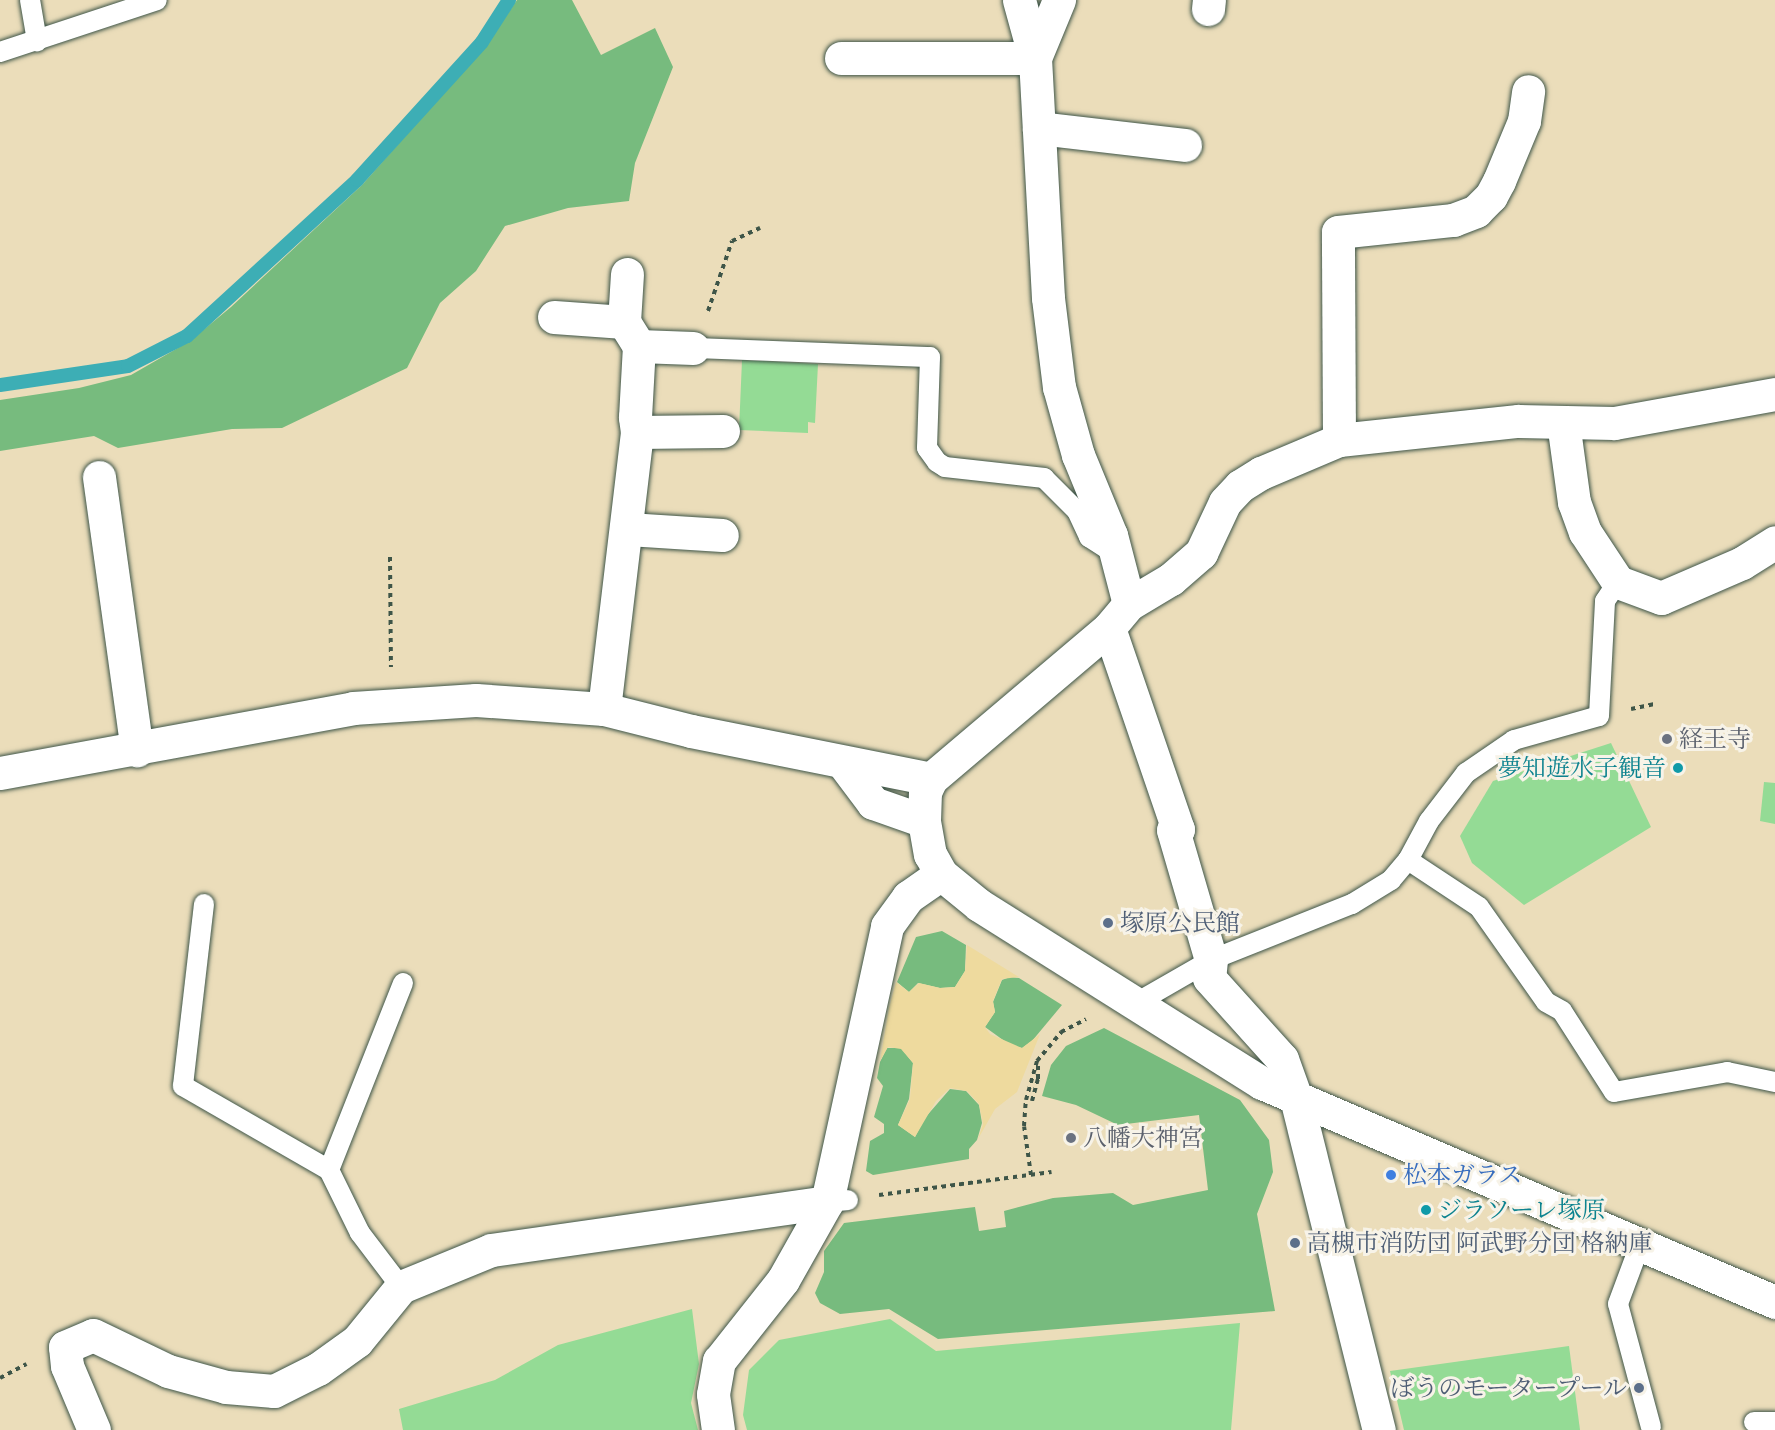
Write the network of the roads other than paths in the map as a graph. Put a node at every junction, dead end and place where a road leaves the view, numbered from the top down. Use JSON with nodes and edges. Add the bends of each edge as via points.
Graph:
{"nodes":[{"id":1,"x":30,"y":0,"type":"edge"},
{"id":2,"x":156,"y":0,"type":"edge"},
{"id":3,"x":1019,"y":0,"type":"edge"},
{"id":4,"x":1059,"y":0,"type":"edge"},
{"id":5,"x":37,"y":41,"type":"junction"},
{"id":6,"x":0,"y":52,"type":"edge"},
{"id":7,"x":842,"y":58,"type":"dead end"},
{"id":8,"x":1035,"y":58,"type":"junction"},
{"id":9,"x":1528,"y":91,"type":"dead end"},
{"id":10,"x":1039,"y":128,"type":"junction"},
{"id":11,"x":1185,"y":145,"type":"dead end"},
{"id":12,"x":627,"y":274,"type":"dead end"},
{"id":13,"x":555,"y":317,"type":"dead end"},
{"id":14,"x":632,"y":334,"type":"junction"},
{"id":15,"x":693,"y":348,"type":"joint"},
{"id":16,"x":1775,"y":394,"type":"edge"},
{"id":17,"x":1563,"y":422,"type":"junction"},
{"id":18,"x":723,"y":431,"type":"dead end"},
{"id":19,"x":637,"y":432,"type":"junction"},
{"id":20,"x":1340,"y":440,"type":"junction"},
{"id":21,"x":99,"y":477,"type":"dead end"},
{"id":22,"x":628,"y":529,"type":"junction"},
{"id":23,"x":722,"y":535,"type":"dead end"},
{"id":24,"x":1775,"y":542,"type":"edge"},
{"id":25,"x":1117,"y":555,"type":"junction"},
{"id":26,"x":1618,"y":582,"type":"junction"},
{"id":27,"x":1119,"y":616,"type":"junction"},
{"id":28,"x":604,"y":709,"type":"junction"},
{"id":29,"x":137,"y":750,"type":"junction"},
{"id":30,"x":843,"y":763,"type":"junction"},
{"id":31,"x":0,"y":773,"type":"edge"},
{"id":32,"x":931,"y":779,"type":"junction"},
{"id":33,"x":924,"y":821,"type":"junction"},
{"id":34,"x":1408,"y":860,"type":"junction"},
{"id":35,"x":940,"y":874,"type":"junction"},
{"id":36,"x":204,"y":904,"type":"dead end"},
{"id":37,"x":1211,"y":960,"type":"junction"},
{"id":38,"x":403,"y":983,"type":"dead end"},
{"id":39,"x":1138,"y":1002,"type":"junction"},
{"id":40,"x":1775,"y":1082,"type":"edge"},
{"id":41,"x":1296,"y":1098,"type":"junction"},
{"id":42,"x":329,"y":1170,"type":"junction"},
{"id":43,"x":838,"y":1201,"type":"junction"},
{"id":44,"x":1641,"y":1242,"type":"junction"},
{"id":45,"x":400,"y":1287,"type":"junction"},
{"id":46,"x":1775,"y":1302,"type":"edge"},
{"id":47,"x":1754,"y":1422,"type":"dead end"},
{"id":48,"x":1775,"y":1422,"type":"edge"},
{"id":49,"x":1651,"y":1427,"type":"dead end"},
{"id":50,"x":94,"y":1430,"type":"edge"},
{"id":51,"x":718,"y":1430,"type":"edge"},
{"id":52,"x":1379,"y":1430,"type":"edge"}],
"edges":[{"from":1,"to":5,"type":"lane"},
{"from":2,"to":5,"type":"lane"},
{"from":3,"to":8,"type":"street"},
{"from":4,"to":8,"type":"street"},
{"from":5,"to":6,"type":"lane"},
{"from":7,"to":8,"type":"street"},
{"from":8,"to":10,"type":"street"},
{"from":9,"to":20,"type":"street","via":[[1524,121],[1499,181],[1476,211],[1453,220],[1338,232]]},
{"from":10,"to":11,"type":"street"},
{"from":10,"to":25,"type":"street","via":[[1048,298],[1059,387],[1071,433]]},
{"from":12,"to":14,"type":"street"},
{"from":13,"to":14,"type":"street"},
{"from":14,"to":15,"type":"street"},
{"from":14,"to":19,"type":"street"},
{"from":15,"to":25,"type":"lane","via":[[930,357],[927,448],[937,462],[945,467],[1044,478],[1072,505],[1089,537]]},
{"from":16,"to":17,"type":"street","via":[[1614,423]]},
{"from":17,"to":20,"type":"street","via":[[1518,421]]},
{"from":17,"to":26,"type":"street","via":[[1574,502],[1585,532]]},
{"from":18,"to":19,"type":"street"},
{"from":19,"to":22,"type":"street"},
{"from":20,"to":27,"type":"street","via":[[1261,472],[1240,486],[1225,502],[1201,552]]},
{"from":21,"to":29,"type":"street"},
{"from":22,"to":23,"type":"street"},
{"from":22,"to":28,"type":"street"},
{"from":24,"to":26,"type":"street","via":[[1742,563],[1660,598]]},
{"from":25,"to":27,"type":"street"},
{"from":26,"to":34,"type":"lane","via":[[1605,601],[1599,716],[1514,740],[1466,773],[1429,821]]},
{"from":27,"to":32,"type":"street"},
{"from":27,"to":37,"type":"street","via":[[1178,829],[1173,830]]},
{"from":28,"to":29,"type":"street","via":[[476,700],[391,704]]},
{"from":28,"to":30,"type":"street"},
{"from":29,"to":31,"type":"street"},
{"from":30,"to":32,"type":"street"},
{"from":30,"to":33,"type":"street","via":[[873,803]]},
{"from":32,"to":33,"type":"street"},
{"from":33,"to":35,"type":"street","via":[[930,854]]},
{"from":34,"to":37,"type":"lane","via":[[1391,880],[1352,904]]},
{"from":34,"to":40,"type":"lane","via":[[1479,907],[1546,1002],[1562,1011],[1614,1092],[1727,1072]]},
{"from":35,"to":39,"type":"street","via":[[979,905]]},
{"from":35,"to":43,"type":"street","via":[[908,897],[887,926]]},
{"from":36,"to":42,"type":"lane","via":[[183,1086]]},
{"from":37,"to":39,"type":"lane"},
{"from":37,"to":41,"type":"street","via":[[1209,978],[1282,1059]]},
{"from":38,"to":42,"type":"lane"},
{"from":39,"to":41,"type":"street","via":[[1262,1083]]},
{"from":41,"to":44,"type":"street"},
{"from":41,"to":52,"type":"street"},
{"from":42,"to":45,"type":"lane","via":[[360,1233]]},
{"from":43,"to":45,"type":"street","via":[[490,1250]]},
{"from":43,"to":51,"type":"street","via":[[783,1280],[719,1361],[713,1394]]},
{"from":44,"to":46,"type":"street"},
{"from":44,"to":49,"type":"lane","via":[[1618,1304]]},
{"from":45,"to":50,"type":"street","via":[[357,1341],[318,1369],[274,1391],[226,1387],[168,1371],[93,1335],[65,1347],[67,1366]]},
{"from":47,"to":48,"type":"lane"}]}
